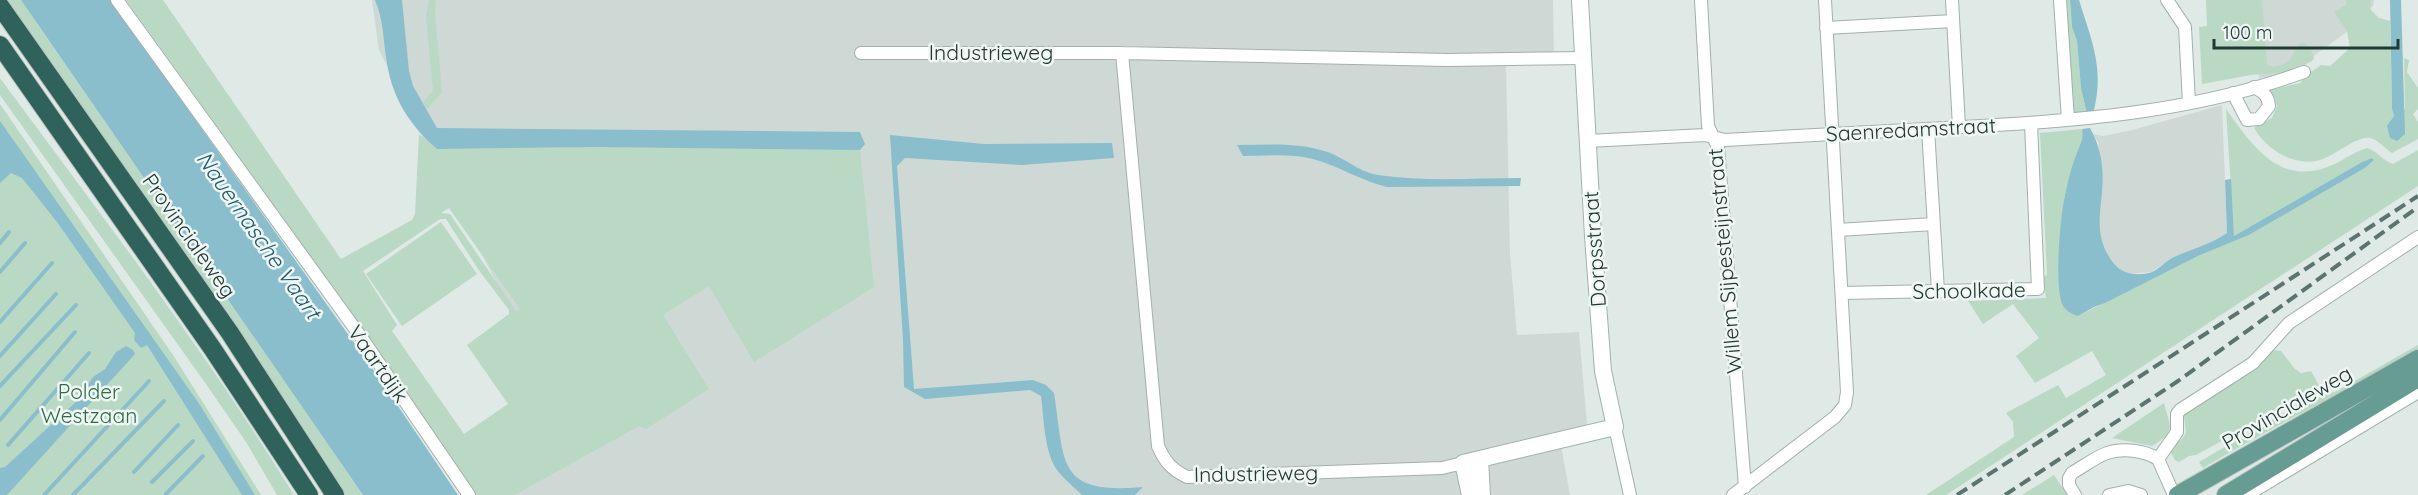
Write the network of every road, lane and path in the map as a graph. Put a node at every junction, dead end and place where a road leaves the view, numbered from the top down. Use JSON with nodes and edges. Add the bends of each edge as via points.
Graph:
{"nodes":[{"id":1,"x":117,"y":0,"type":"edge"},
{"id":2,"x":1580,"y":0,"type":"edge"},
{"id":3,"x":1701,"y":0,"type":"edge"},
{"id":4,"x":1825,"y":0,"type":"edge"},
{"id":5,"x":1952,"y":0,"type":"edge"},
{"id":6,"x":2060,"y":0,"type":"edge"},
{"id":7,"x":2167,"y":0,"type":"edge"},
{"id":8,"x":0,"y":6,"type":"edge"},
{"id":9,"x":1953,"y":21,"type":"junction"},
{"id":10,"x":1826,"y":28,"type":"junction"},
{"id":11,"x":0,"y":45,"type":"edge"},
{"id":12,"x":861,"y":53,"type":"dead end"},
{"id":13,"x":1122,"y":53,"type":"junction"},
{"id":14,"x":1583,"y":58,"type":"junction"},
{"id":15,"x":2304,"y":72,"type":"dead end"},
{"id":16,"x":2254,"y":87,"type":"junction"},
{"id":17,"x":2233,"y":93,"type":"junction"},
{"id":18,"x":2189,"y":103,"type":"junction"},
{"id":19,"x":2068,"y":120,"type":"junction"},
{"id":20,"x":2031,"y":123,"type":"junction"},
{"id":21,"x":1959,"y":127,"type":"junction"},
{"id":22,"x":1928,"y":129,"type":"junction"},
{"id":23,"x":1832,"y":134,"type":"junction"},
{"id":24,"x":1714,"y":137,"type":"junction"},
{"id":25,"x":1588,"y":141,"type":"junction"},
{"id":26,"x":1933,"y":224,"type":"junction"},
{"id":27,"x":1838,"y":230,"type":"junction"},
{"id":28,"x":2418,"y":237,"type":"edge"},
{"id":29,"x":1938,"y":291,"type":"junction"},
{"id":30,"x":1842,"y":293,"type":"junction"},
{"id":31,"x":2418,"y":359,"type":"edge"},
{"id":32,"x":2418,"y":378,"type":"edge"},
{"id":33,"x":2418,"y":392,"type":"edge"},
{"id":34,"x":1615,"y":427,"type":"junction"},
{"id":35,"x":2158,"y":459,"type":"junction"},
{"id":36,"x":1472,"y":461,"type":"junction"},
{"id":37,"x":1744,"y":487,"type":"junction"},
{"id":38,"x":309,"y":495,"type":"edge"},
{"id":39,"x":335,"y":495,"type":"edge"},
{"id":40,"x":469,"y":495,"type":"edge"},
{"id":41,"x":1470,"y":495,"type":"edge"},
{"id":42,"x":1482,"y":495,"type":"edge"},
{"id":43,"x":1630,"y":495,"type":"edge"},
{"id":44,"x":1733,"y":495,"type":"edge"},
{"id":45,"x":2075,"y":495,"type":"edge"},
{"id":46,"x":2109,"y":495,"type":"edge"},
{"id":47,"x":2141,"y":495,"type":"edge"},
{"id":48,"x":2176,"y":495,"type":"edge"},
{"id":49,"x":2226,"y":495,"type":"edge"},
{"id":50,"x":2247,"y":495,"type":"edge"}],
"edges":[{"from":1,"to":40,"type":"street","name":"Vaartdijk","via":[[361,337]]},
{"from":2,"to":14,"type":"street","name":"Dorpsstraat"},
{"from":3,"to":24,"type":"street","name":"Willem Sijpesteijnstraat","via":[[1708,126]]},
{"from":4,"to":10,"type":"street"},
{"from":5,"to":9,"type":"street"},
{"from":6,"to":19,"type":"street"},
{"from":7,"to":18,"type":"street","via":[[2185,27]]},
{"from":8,"to":39,"type":"highway","name":"Provincialeweg","via":[[230,333]]},
{"from":9,"to":10,"type":"street"},
{"from":9,"to":21,"type":"street"},
{"from":10,"to":23,"type":"street"},
{"from":11,"to":38,"type":"highway","via":[[212,348]]},
{"from":12,"to":13,"type":"street","name":"Industrieweg"},
{"from":13,"to":14,"type":"street","name":"Industrieweg","via":[[1448,60]]},
{"from":13,"to":36,"type":"street","name":"Industrieweg","via":[[1158,446],[1164,460],[1187,477],[1443,468]]},
{"from":14,"to":25,"type":"street","name":"Dorpsstraat"},
{"from":15,"to":16,"type":"street","name":"Saenredamstraat"},
{"from":16,"to":17,"type":"street","name":"Saenredamstraat"},
{"from":16,"to":17,"type":"street","via":[[2268,98],[2269,106],[2259,119],[2247,120]]},
{"from":17,"to":18,"type":"street","name":"Saenredamstraat"},
{"from":18,"to":19,"type":"street","name":"Saenredamstraat"},
{"from":19,"to":20,"type":"street","name":"Saenredamstraat"},
{"from":20,"to":21,"type":"street","name":"Saenredamstraat"},
{"from":20,"to":29,"type":"street","name":"Schoolkade","via":[[2038,289]]},
{"from":21,"to":22,"type":"street","name":"Saenredamstraat"},
{"from":22,"to":23,"type":"street","name":"Saenredamstraat"},
{"from":22,"to":26,"type":"street"},
{"from":23,"to":24,"type":"street","name":"Saenredamstraat","via":[[1725,140]]},
{"from":23,"to":27,"type":"street"},
{"from":24,"to":25,"type":"street","name":"Saenredamstraat"},
{"from":24,"to":37,"type":"street","name":"Willem Sijpesteijnstraat","via":[[1718,147]]},
{"from":25,"to":34,"type":"street","name":"Dorpsstraat","via":[[1603,371]]},
{"from":26,"to":27,"type":"street"},
{"from":26,"to":29,"type":"street"},
{"from":27,"to":30,"type":"street"},
{"from":28,"to":35,"type":"street","via":[[2289,323],[2253,363],[2185,405],[2177,414],[2177,432]]},
{"from":29,"to":30,"type":"street","name":"Schoolkade"},
{"from":30,"to":37,"type":"street","via":[[1845,405],[1835,417]]},
{"from":31,"to":48,"type":"main road","name":"Provincialeweg"},
{"from":32,"to":49,"type":"main road","name":"Provincialeweg"},
{"from":33,"to":50,"type":"street"},
{"from":34,"to":36,"type":"street","name":"Industrieweg"},
{"from":34,"to":43,"type":"street","name":"Dorpsstraat"},
{"from":35,"to":45,"type":"street","via":[[2143,452],[2118,448],[2109,451],[2072,473],[2069,485]]},
{"from":35,"to":48,"type":"street"},
{"from":36,"to":41,"type":"street"},
{"from":36,"to":42,"type":"street"},
{"from":37,"to":44,"type":"street"},
{"from":46,"to":47,"type":"street","via":[[2128,491]]}]}
